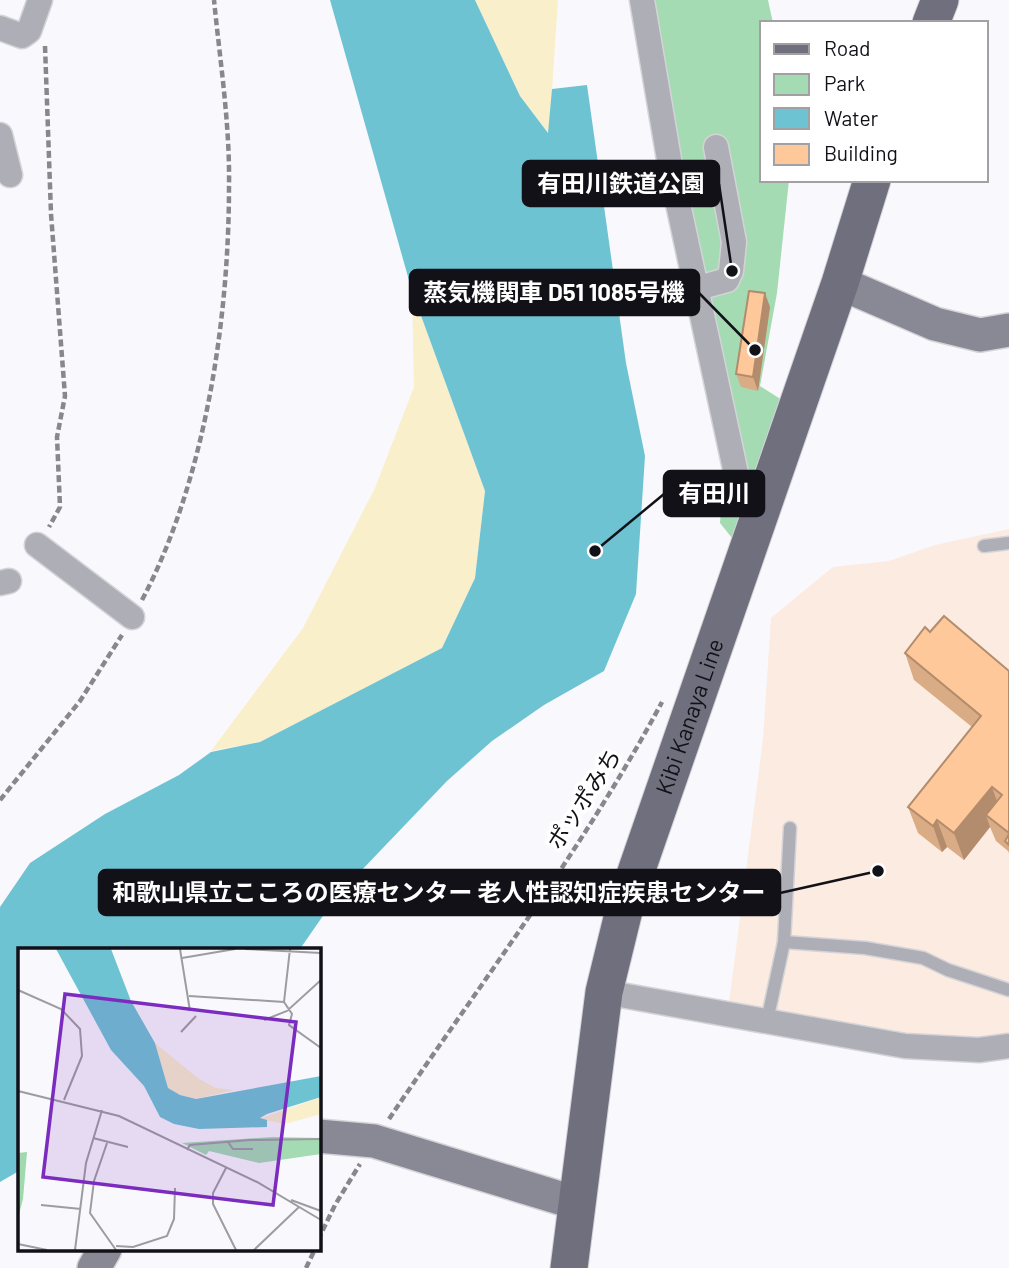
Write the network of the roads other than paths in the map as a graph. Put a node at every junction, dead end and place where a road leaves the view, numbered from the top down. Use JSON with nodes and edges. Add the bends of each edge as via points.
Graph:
{"nodes":[{"id":1,"x":40,"y":0,"type":"edge"},
{"id":2,"x":642,"y":0,"type":"edge"},
{"id":3,"x":940,"y":0,"type":"edge"},
{"id":4,"x":932,"y":21,"type":"edge"},
{"id":5,"x":0,"y":28,"type":"edge"},
{"id":6,"x":0,"y":135,"type":"edge"},
{"id":7,"x":716,"y":147,"type":"dead end"},
{"id":8,"x":10,"y":175,"type":"dead end"},
{"id":9,"x":871,"y":182,"type":"edge"},
{"id":10,"x":840,"y":283,"type":"junction"},
{"id":11,"x":698,"y":288,"type":"junction"},
{"id":12,"x":1009,"y":330,"type":"edge"},
{"id":13,"x":764,"y":503,"type":"junction"},
{"id":14,"x":1009,"y":543,"type":"edge"},
{"id":15,"x":37,"y":545,"type":"road end"},
{"id":16,"x":984,"y":547,"type":"dead end"},
{"id":17,"x":132,"y":617,"type":"road end"},
{"id":18,"x":790,"y":828,"type":"dead end"},
{"id":19,"x":784,"y":942,"type":"junction"},
{"id":20,"x":1009,"y":990,"type":"edge"},
{"id":21,"x":604,"y":992,"type":"junction"},
{"id":22,"x":766,"y":1021,"type":"junction"},
{"id":23,"x":1009,"y":1046,"type":"edge"},
{"id":24,"x":320,"y":1136,"type":"edge"},
{"id":25,"x":576,"y":1203,"type":"junction"},
{"id":26,"x":104,"y":1250,"type":"edge"},
{"id":27,"x":94,"y":1268,"type":"edge"},
{"id":28,"x":569,"y":1268,"type":"edge"}],
"edges":[{"from":1,"to":5,"type":"street","via":[[29,31],[22,36]]},
{"from":2,"to":11,"type":"street","via":[[671,172]]},
{"from":3,"to":4,"type":"main road"},
{"from":6,"to":8,"type":"street"},
{"from":7,"to":11,"type":"street","via":[[734,258],[727,280]]},
{"from":9,"to":10,"type":"main road","name":"Kibi Kanaya Line"},
{"from":10,"to":12,"type":"street","via":[[934,324],[980,335]]},
{"from":10,"to":13,"type":"main road","name":"Kibi Kanaya Line"},
{"from":11,"to":13,"type":"street","via":[[740,492]]},
{"from":13,"to":21,"type":"main road","name":"Kibi Kanaya Line","via":[[627,898]]},
{"from":14,"to":16,"type":"lane"},
{"from":15,"to":17,"type":"street"},
{"from":18,"to":19,"type":"lane"},
{"from":19,"to":20,"type":"lane","via":[[923,958]]},
{"from":19,"to":22,"type":"lane"},
{"from":21,"to":22,"type":"street"},
{"from":21,"to":25,"type":"main road","name":"Kibi Kanaya Line"},
{"from":22,"to":23,"type":"street","via":[[905,1046],[979,1050]]},
{"from":24,"to":25,"type":"street","via":[[374,1141]]},
{"from":25,"to":28,"type":"main road","name":"Kibi Kanaya Line"},
{"from":26,"to":27,"type":"street"}]}
